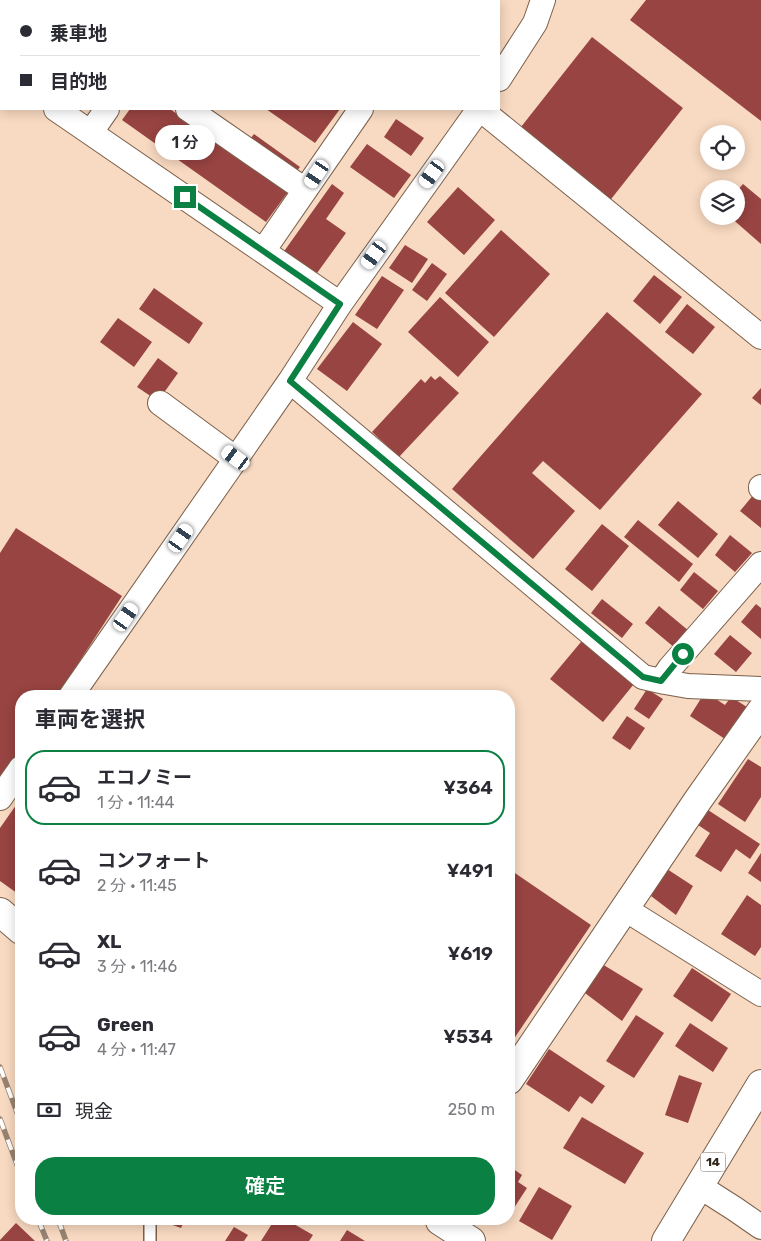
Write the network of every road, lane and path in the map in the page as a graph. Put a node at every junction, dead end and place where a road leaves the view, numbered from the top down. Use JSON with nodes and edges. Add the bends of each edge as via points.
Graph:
{"nodes":[{"id":1,"x":543,"y":0,"type":"edge"},
{"id":2,"x":500,"y":77,"type":"edge"},
{"id":3,"x":62,"y":110,"type":"edge"},
{"id":4,"x":106,"y":110,"type":"edge"},
{"id":5,"x":189,"y":110,"type":"edge"},
{"id":6,"x":360,"y":110,"type":"edge"},
{"id":7,"x":478,"y":110,"type":"edge"},
{"id":8,"x":480,"y":110,"type":"edge"},
{"id":9,"x":91,"y":132,"type":"junction"},
{"id":10,"x":306,"y":190,"type":"junction"},
{"id":11,"x":263,"y":251,"type":"junction"},
{"id":12,"x":340,"y":304,"type":"junction"},
{"id":13,"x":761,"y":337,"type":"edge"},
{"id":14,"x":290,"y":381,"type":"junction"},
{"id":15,"x":160,"y":403,"type":"dead end"},
{"id":16,"x":236,"y":458,"type":"junction"},
{"id":17,"x":761,"y":564,"type":"edge"},
{"id":18,"x":661,"y":681,"type":"junction"},
{"id":19,"x":761,"y":689,"type":"edge"},
{"id":20,"x":75,"y":690,"type":"edge"},
{"id":21,"x":761,"y":711,"type":"edge"},
{"id":22,"x":15,"y":777,"type":"edge"},
{"id":23,"x":0,"y":798,"type":"edge"},
{"id":24,"x":624,"y":909,"type":"junction"},
{"id":25,"x":0,"y":912,"type":"edge"},
{"id":26,"x":15,"y":925,"type":"edge"},
{"id":27,"x":761,"y":994,"type":"edge"},
{"id":28,"x":515,"y":1071,"type":"edge"},
{"id":29,"x":761,"y":1084,"type":"edge"},
{"id":30,"x":699,"y":1186,"type":"junction"},
{"id":31,"x":150,"y":1225,"type":"edge"},
{"id":32,"x":446,"y":1225,"type":"edge"},
{"id":33,"x":761,"y":1227,"type":"edge"},
{"id":34,"x":150,"y":1241,"type":"edge"},
{"id":35,"x":470,"y":1241,"type":"edge"},
{"id":36,"x":666,"y":1241,"type":"edge"}],
"edges":[{"from":1,"to":2,"type":"street","via":[[536,23]]},
{"from":3,"to":9,"type":"street"},
{"from":4,"to":9,"type":"street"},
{"from":5,"to":10,"type":"street"},
{"from":6,"to":10,"type":"street"},
{"from":7,"to":12,"type":"street"},
{"from":8,"to":13,"type":"street"},
{"from":9,"to":11,"type":"street"},
{"from":10,"to":11,"type":"street"},
{"from":11,"to":12,"type":"street"},
{"from":12,"to":14,"type":"street"},
{"from":14,"to":16,"type":"street"},
{"from":14,"to":18,"type":"street","via":[[643,677]]},
{"from":15,"to":16,"type":"street"},
{"from":16,"to":20,"type":"street"},
{"from":17,"to":18,"type":"street"},
{"from":18,"to":19,"type":"street","via":[[688,686]]},
{"from":21,"to":24,"type":"street"},
{"from":22,"to":23,"type":"street"},
{"from":24,"to":27,"type":"street"},
{"from":24,"to":28,"type":"street"},
{"from":25,"to":26,"type":"street"},
{"from":29,"to":30,"type":"street","number":"14"},
{"from":30,"to":33,"type":"street"},
{"from":30,"to":36,"type":"street","number":"14"},
{"from":31,"to":34,"type":"lane"},
{"from":32,"to":35,"type":"street"}]}
